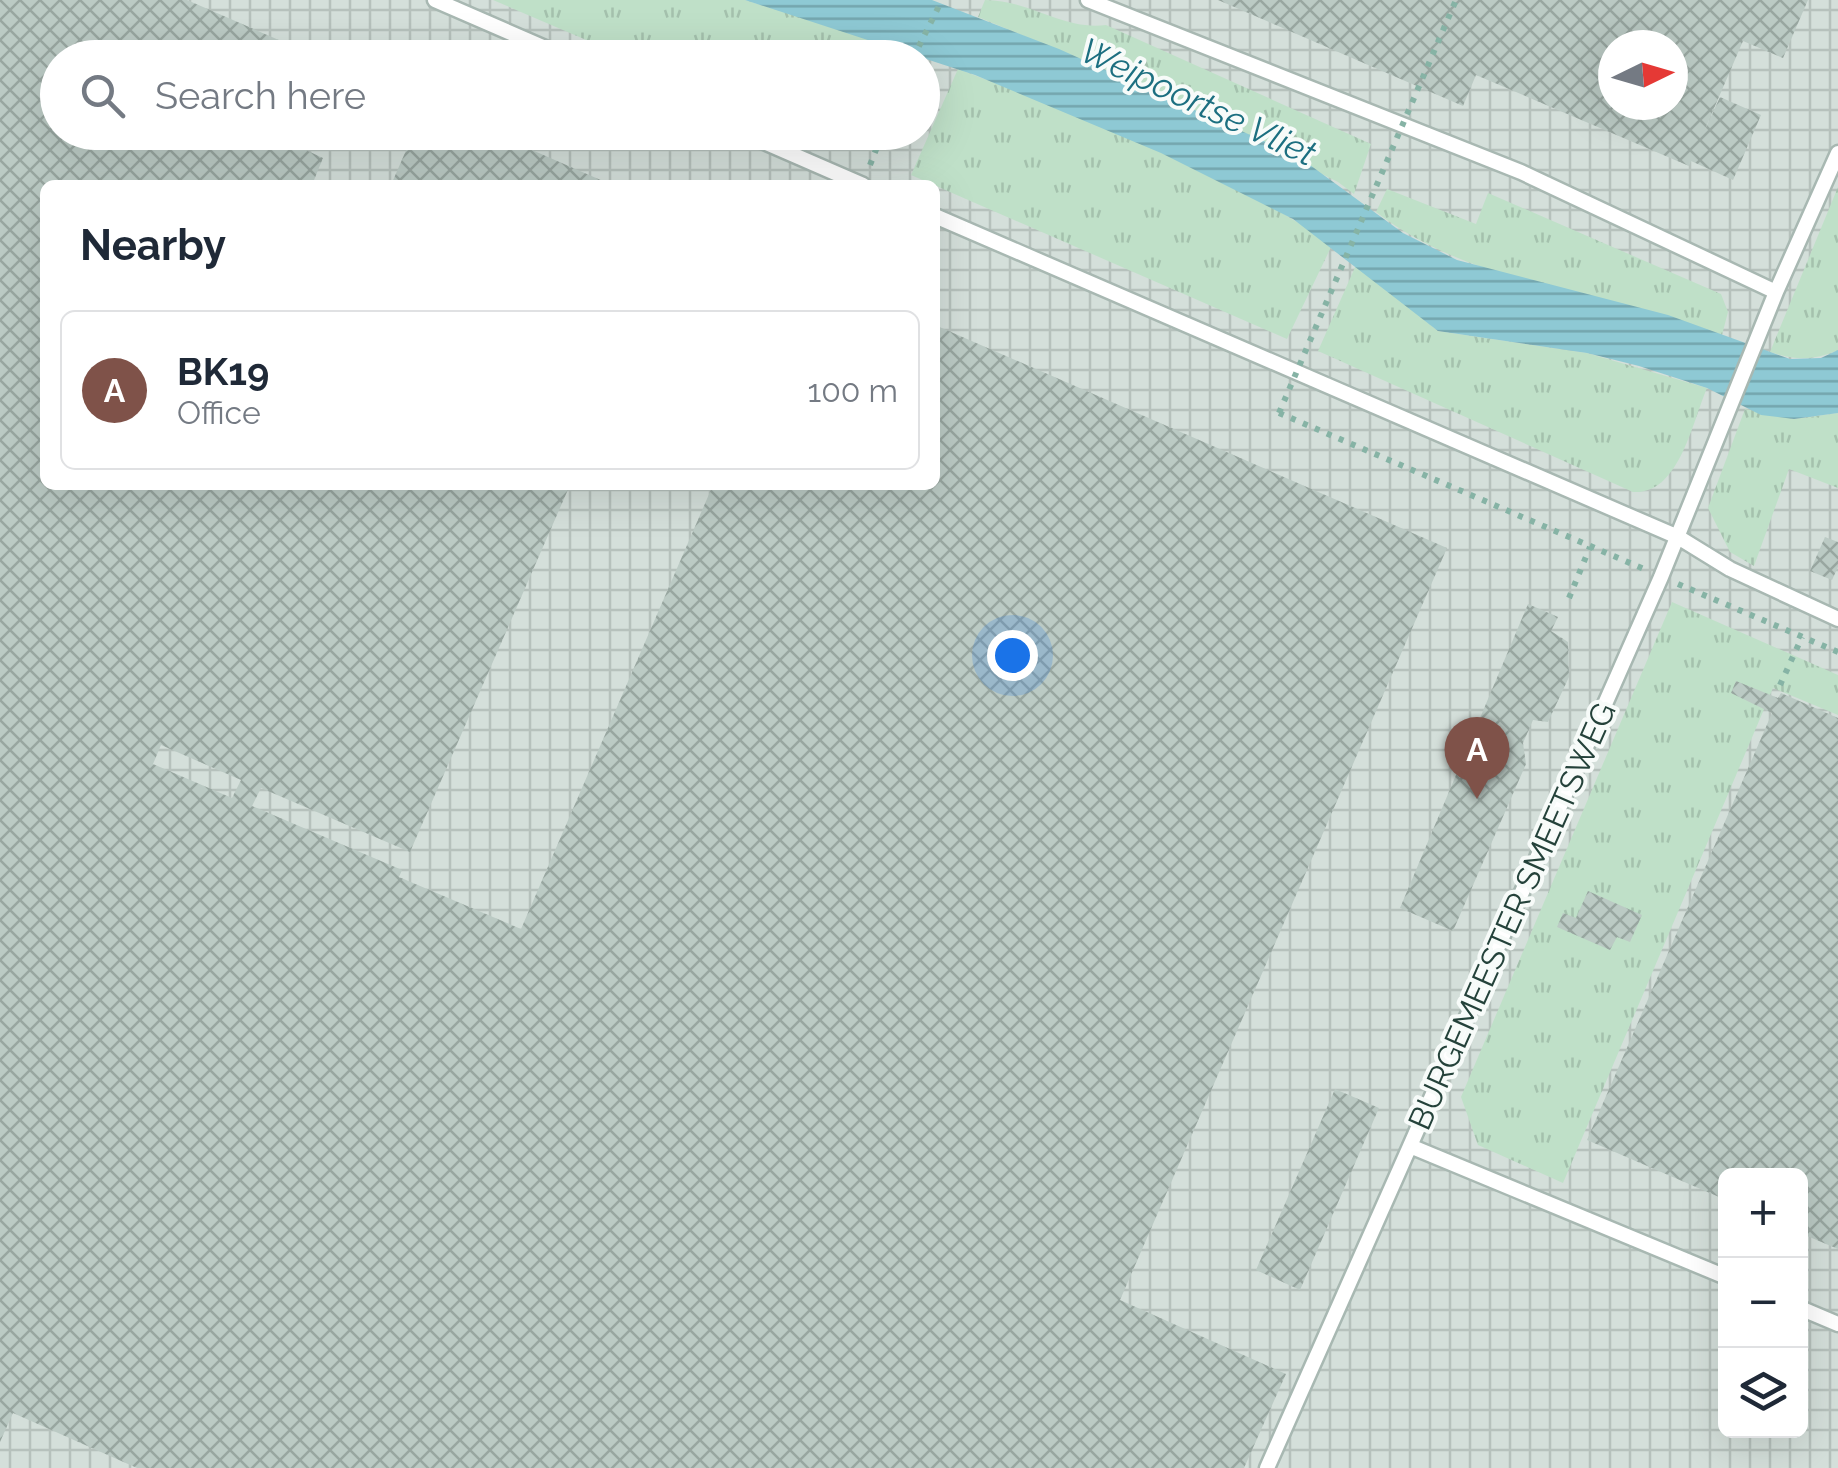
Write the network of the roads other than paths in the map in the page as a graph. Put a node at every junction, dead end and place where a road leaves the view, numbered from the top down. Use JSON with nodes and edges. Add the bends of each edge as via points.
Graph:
{"nodes":[{"id":1,"x":435,"y":0,"type":"edge"},
{"id":2,"x":1088,"y":0,"type":"edge"},
{"id":3,"x":527,"y":40,"type":"edge"},
{"id":4,"x":782,"y":150,"type":"edge"},
{"id":5,"x":1838,"y":154,"type":"edge"},
{"id":6,"x":851,"y":180,"type":"edge"},
{"id":7,"x":940,"y":218,"type":"edge"},
{"id":8,"x":1776,"y":292,"type":"junction"},
{"id":9,"x":1678,"y":537,"type":"junction"},
{"id":10,"x":1838,"y":619,"type":"edge"},
{"id":11,"x":1410,"y":1146,"type":"junction"},
{"id":12,"x":1718,"y":1274,"type":"edge"},
{"id":13,"x":1808,"y":1311,"type":"edge"},
{"id":14,"x":1838,"y":1324,"type":"edge"},
{"id":15,"x":1267,"y":1468,"type":"edge"}],
"edges":[{"from":1,"to":3,"type":"lane"},
{"from":2,"to":8,"type":"lane","via":[[1522,172]]},
{"from":4,"to":6,"type":"lane"},
{"from":5,"to":8,"type":"lane","name":"BURGEMEESTER SMEETSWEG"},
{"from":7,"to":9,"type":"lane"},
{"from":8,"to":9,"type":"lane","name":"BURGEMEESTER SMEETSWEG"},
{"from":9,"to":10,"type":"lane"},
{"from":9,"to":11,"type":"lane","name":"BURGEMEESTER SMEETSWEG"},
{"from":11,"to":12,"type":"lane","name":"BURGEMEESTER SMEETSWEG"},
{"from":11,"to":15,"type":"lane"},
{"from":13,"to":14,"type":"lane"}]}
